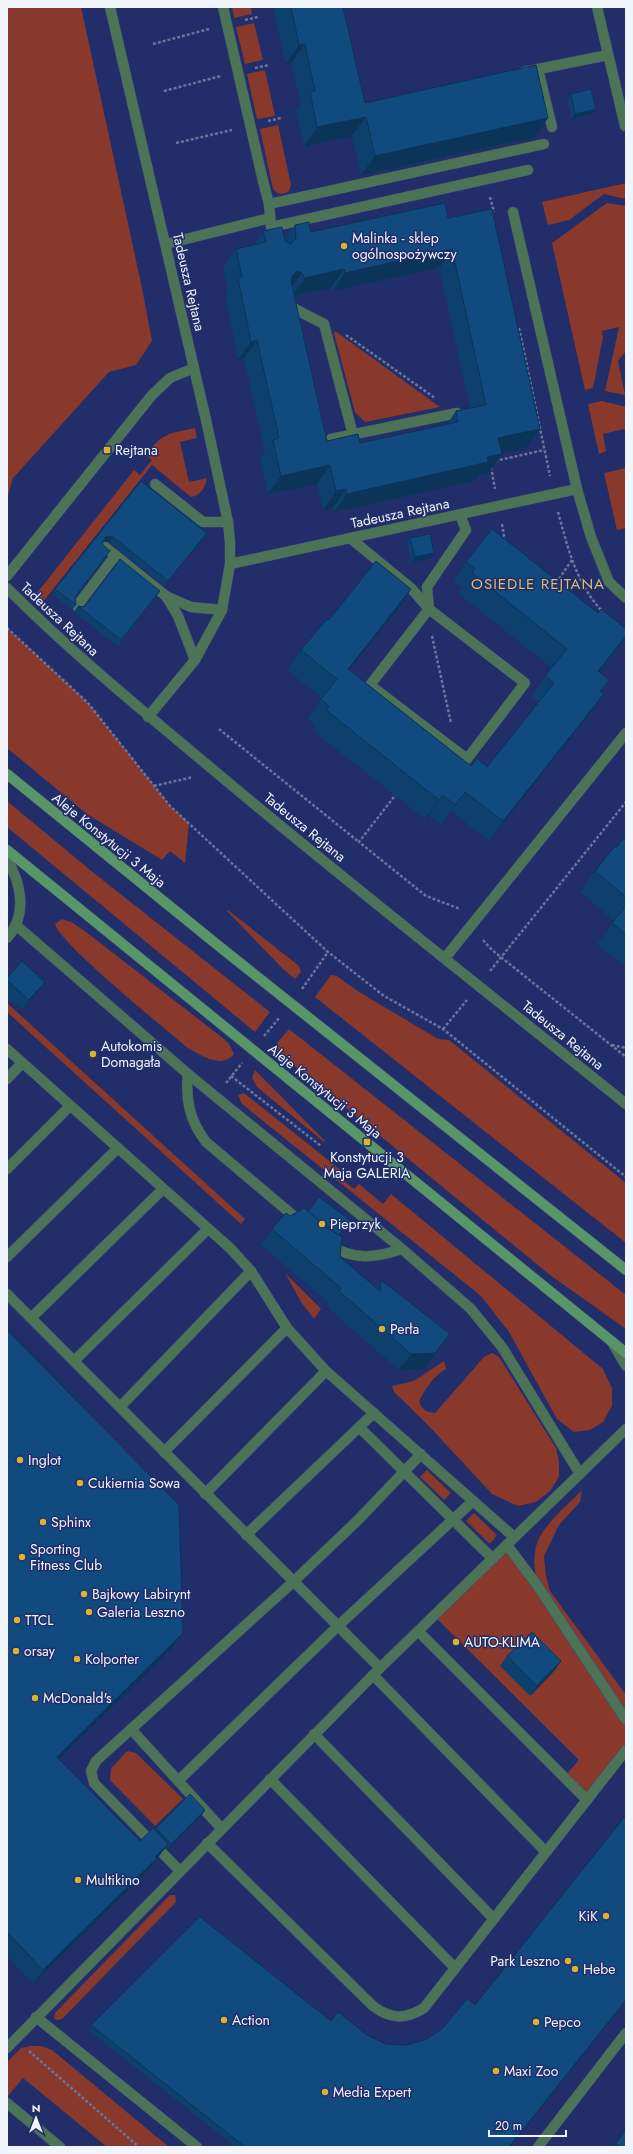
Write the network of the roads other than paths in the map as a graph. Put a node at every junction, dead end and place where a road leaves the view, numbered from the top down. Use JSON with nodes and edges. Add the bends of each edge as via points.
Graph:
{"nodes":[{"id":1,"x":110,"y":7,"type":"edge"},
{"id":2,"x":223,"y":7,"type":"edge"},
{"id":3,"x":597,"y":7,"type":"edge"},
{"id":4,"x":608,"y":55,"type":"junction"},
{"id":5,"x":538,"y":69,"type":"junction"},
{"id":6,"x":512,"y":75,"type":"edge"},
{"id":7,"x":625,"y":126,"type":"dead end"},
{"id":8,"x":552,"y":127,"type":"dead end"},
{"id":9,"x":544,"y":144,"type":"dead end"},
{"id":10,"x":528,"y":170,"type":"dead end"},
{"id":11,"x":269,"y":204,"type":"junction"},
{"id":12,"x":513,"y":212,"type":"dead end"},
{"id":13,"x":271,"y":226,"type":"junction"},
{"id":14,"x":166,"y":244,"type":"junction"},
{"id":15,"x":285,"y":296,"type":"edge"},
{"id":16,"x":194,"y":368,"type":"junction"},
{"id":17,"x":457,"y":413,"type":"edge"},
{"id":18,"x":353,"y":434,"type":"junction"},
{"id":19,"x":331,"y":439,"type":"edge"},
{"id":20,"x":155,"y":484,"type":"dead end"},
{"id":21,"x":577,"y":489,"type":"junction"},
{"id":22,"x":460,"y":515,"type":"junction"},
{"id":23,"x":228,"y":522,"type":"junction"},
{"id":24,"x":350,"y":538,"type":"junction"},
{"id":25,"x":105,"y":547,"type":"edge"},
{"id":26,"x":116,"y":556,"type":"junction"},
{"id":27,"x":230,"y":564,"type":"junction"},
{"id":28,"x":7,"y":576,"type":"edge"},
{"id":29,"x":7,"y":588,"type":"edge"},
{"id":30,"x":166,"y":596,"type":"junction"},
{"id":31,"x":626,"y":598,"type":"edge"},
{"id":32,"x":77,"y":606,"type":"edge"},
{"id":33,"x":222,"y":610,"type":"junction"},
{"id":34,"x":428,"y":611,"type":"junction"},
{"id":35,"x":195,"y":660,"type":"junction"},
{"id":36,"x":148,"y":717,"type":"junction"},
{"id":37,"x":626,"y":734,"type":"edge"},
{"id":38,"x":7,"y":774,"type":"edge"},
{"id":39,"x":7,"y":850,"type":"edge"},
{"id":40,"x":7,"y":859,"type":"edge"},
{"id":41,"x":17,"y":926,"type":"junction"},
{"id":42,"x":7,"y":938,"type":"edge"},
{"id":43,"x":444,"y":958,"type":"junction"},
{"id":44,"x":7,"y":1049,"type":"edge"},
{"id":45,"x":22,"y":1063,"type":"junction"},
{"id":46,"x":188,"y":1074,"type":"junction"},
{"id":47,"x":7,"y":1079,"type":"edge"},
{"id":48,"x":626,"y":1104,"type":"edge"},
{"id":49,"x":70,"y":1106,"type":"junction"},
{"id":50,"x":118,"y":1148,"type":"junction"},
{"id":51,"x":7,"y":1169,"type":"edge"},
{"id":52,"x":163,"y":1189,"type":"junction"},
{"id":53,"x":208,"y":1229,"type":"junction"},
{"id":54,"x":309,"y":1229,"type":"edge"},
{"id":55,"x":320,"y":1239,"type":"edge"},
{"id":56,"x":402,"y":1249,"type":"junction"},
{"id":57,"x":7,"y":1257,"type":"edge"},
{"id":58,"x":626,"y":1270,"type":"edge"},
{"id":59,"x":251,"y":1271,"type":"junction"},
{"id":60,"x":7,"y":1294,"type":"edge"},
{"id":61,"x":31,"y":1318,"type":"junction"},
{"id":62,"x":287,"y":1328,"type":"junction"},
{"id":63,"x":610,"y":1339,"type":"junction"},
{"id":64,"x":626,"y":1353,"type":"edge"},
{"id":65,"x":74,"y":1361,"type":"junction"},
{"id":66,"x":626,"y":1366,"type":"edge"},
{"id":67,"x":326,"y":1371,"type":"junction"},
{"id":68,"x":120,"y":1407,"type":"junction"},
{"id":69,"x":374,"y":1413,"type":"junction"},
{"id":70,"x":359,"y":1427,"type":"junction"},
{"id":71,"x":626,"y":1429,"type":"edge"},
{"id":72,"x":164,"y":1452,"type":"junction"},
{"id":73,"x":421,"y":1454,"type":"junction"},
{"id":74,"x":404,"y":1472,"type":"junction"},
{"id":75,"x":580,"y":1474,"type":"junction"},
{"id":76,"x":205,"y":1494,"type":"junction"},
{"id":77,"x":473,"y":1500,"type":"junction"},
{"id":78,"x":452,"y":1519,"type":"junction"},
{"id":79,"x":246,"y":1535,"type":"junction"},
{"id":80,"x":514,"y":1537,"type":"junction"},
{"id":81,"x":507,"y":1545,"type":"junction"},
{"id":82,"x":493,"y":1559,"type":"junction"},
{"id":83,"x":293,"y":1582,"type":"junction"},
{"id":84,"x":338,"y":1626,"type":"junction"},
{"id":85,"x":418,"y":1631,"type":"junction"},
{"id":86,"x":376,"y":1671,"type":"junction"},
{"id":87,"x":626,"y":1720,"type":"edge"},
{"id":88,"x":131,"y":1729,"type":"junction"},
{"id":89,"x":314,"y":1734,"type":"junction"},
{"id":90,"x":626,"y":1750,"type":"edge"},
{"id":91,"x":270,"y":1779,"type":"junction"},
{"id":92,"x":178,"y":1781,"type":"junction"},
{"id":93,"x":587,"y":1800,"type":"junction"},
{"id":94,"x":221,"y":1828,"type":"junction"},
{"id":95,"x":207,"y":1843,"type":"junction"},
{"id":96,"x":546,"y":1852,"type":"junction"},
{"id":97,"x":180,"y":1871,"type":"junction"},
{"id":98,"x":494,"y":1919,"type":"junction"},
{"id":99,"x":455,"y":1968,"type":"junction"},
{"id":100,"x":36,"y":2016,"type":"junction"},
{"id":101,"x":626,"y":2033,"type":"edge"},
{"id":102,"x":7,"y":2048,"type":"edge"},
{"id":103,"x":7,"y":2103,"type":"edge"},
{"id":104,"x":60,"y":2147,"type":"edge"},
{"id":105,"x":197,"y":2147,"type":"edge"},
{"id":106,"x":538,"y":2147,"type":"edge"}],
"edges":[{"from":1,"to":14,"type":"street","name":"Tadeusza Rejtana"},
{"from":2,"to":11,"type":"street"},
{"from":3,"to":4,"type":"street"},
{"from":4,"to":5,"type":"street"},
{"from":4,"to":7,"type":"street"},
{"from":5,"to":6,"type":"street"},
{"from":5,"to":8,"type":"street"},
{"from":9,"to":11,"type":"street"},
{"from":10,"to":13,"type":"street"},
{"from":11,"to":13,"type":"street"},
{"from":12,"to":21,"type":"street"},
{"from":13,"to":14,"type":"street"},
{"from":14,"to":16,"type":"street","name":"Tadeusza Rejtana"},
{"from":15,"to":18,"type":"street","via":[[288,307],[324,324]]},
{"from":16,"to":23,"type":"street","name":"Tadeusza Rejtana"},
{"from":16,"to":28,"type":"street","via":[[170,378],[152,395]]},
{"from":17,"to":18,"type":"street"},
{"from":18,"to":19,"type":"street"},
{"from":20,"to":23,"type":"street","via":[[203,522]]},
{"from":21,"to":22,"type":"street","name":"Tadeusza Rejtana"},
{"from":21,"to":31,"type":"street","via":[[591,537],[609,582]]},
{"from":22,"to":24,"type":"street","name":"Tadeusza Rejtana"},
{"from":22,"to":34,"type":"street","via":[[466,530],[427,587]]},
{"from":23,"to":27,"type":"street","name":"Tadeusza Rejtana"},
{"from":24,"to":27,"type":"street","name":"Tadeusza Rejtana"},
{"from":24,"to":34,"type":"street","via":[[411,588]]},
{"from":25,"to":26,"type":"street"},
{"from":26,"to":30,"type":"street"},
{"from":26,"to":32,"type":"street"},
{"from":27,"to":33,"type":"street","name":"Tadeusza Rejtana"},
{"from":29,"to":36,"type":"street","name":"Tadeusza Rejtana","via":[[57,637]]},
{"from":30,"to":33,"type":"street","via":[[191,607]]},
{"from":30,"to":35,"type":"street","via":[[178,616]]},
{"from":33,"to":35,"type":"street","name":"Tadeusza Rejtana"},
{"from":34,"to":34,"type":"street","via":[[526,683],[467,759],[370,685]]},
{"from":35,"to":36,"type":"street","name":"Tadeusza Rejtana"},
{"from":36,"to":43,"type":"street","name":"Tadeusza Rejtana"},
{"from":37,"to":43,"type":"street"},
{"from":38,"to":58,"type":"main road","name":"Aleje Konstytucji 3 Maja"},
{"from":39,"to":63,"type":"main road","name":"Aleje Konstytucji 3 Maja"},
{"from":40,"to":41,"type":"street","via":[[22,899]]},
{"from":41,"to":42,"type":"street"},
{"from":41,"to":46,"type":"street"},
{"from":43,"to":48,"type":"street","name":"Tadeusza Rejtana"},
{"from":44,"to":45,"type":"street"},
{"from":45,"to":47,"type":"street"},
{"from":45,"to":49,"type":"street"},
{"from":46,"to":54,"type":"street","via":[[190,1115],[206,1142]]},
{"from":46,"to":56,"type":"street"},
{"from":49,"to":50,"type":"street"},
{"from":49,"to":51,"type":"street"},
{"from":50,"to":52,"type":"street"},
{"from":50,"to":57,"type":"street"},
{"from":52,"to":53,"type":"street"},
{"from":52,"to":61,"type":"street"},
{"from":53,"to":59,"type":"street"},
{"from":53,"to":65,"type":"street"},
{"from":55,"to":56,"type":"street","via":[[354,1256],[379,1257]]},
{"from":56,"to":75,"type":"street","via":[[470,1308],[491,1331]]},
{"from":59,"to":62,"type":"street"},
{"from":59,"to":68,"type":"street"},
{"from":60,"to":61,"type":"street"},
{"from":61,"to":65,"type":"street"},
{"from":62,"to":67,"type":"street"},
{"from":62,"to":72,"type":"street"},
{"from":63,"to":64,"type":"main road","name":"Aleje Konstytucji 3 Maja"},
{"from":63,"to":66,"type":"street"},
{"from":65,"to":68,"type":"street"},
{"from":67,"to":69,"type":"street"},
{"from":67,"to":76,"type":"street"},
{"from":68,"to":72,"type":"street"},
{"from":69,"to":70,"type":"street"},
{"from":69,"to":73,"type":"street"},
{"from":70,"to":74,"type":"street"},
{"from":70,"to":79,"type":"street"},
{"from":71,"to":75,"type":"street"},
{"from":72,"to":76,"type":"street"},
{"from":73,"to":74,"type":"street"},
{"from":73,"to":77,"type":"street"},
{"from":74,"to":78,"type":"street"},
{"from":74,"to":83,"type":"street"},
{"from":75,"to":80,"type":"street"},
{"from":76,"to":79,"type":"street"},
{"from":77,"to":78,"type":"street"},
{"from":77,"to":80,"type":"street"},
{"from":78,"to":82,"type":"street"},
{"from":78,"to":84,"type":"street"},
{"from":79,"to":83,"type":"street"},
{"from":80,"to":81,"type":"street"},
{"from":81,"to":82,"type":"street"},
{"from":81,"to":87,"type":"street"},
{"from":82,"to":85,"type":"street"},
{"from":83,"to":84,"type":"street"},
{"from":83,"to":88,"type":"street"},
{"from":84,"to":86,"type":"street"},
{"from":84,"to":92,"type":"street"},
{"from":85,"to":86,"type":"street"},
{"from":85,"to":93,"type":"street"},
{"from":86,"to":89,"type":"street"},
{"from":86,"to":96,"type":"street"},
{"from":88,"to":92,"type":"street"},
{"from":88,"to":97,"type":"street","via":[[96,1761],[91,1777]]},
{"from":89,"to":91,"type":"street"},
{"from":89,"to":98,"type":"street"},
{"from":90,"to":93,"type":"street"},
{"from":91,"to":94,"type":"street"},
{"from":91,"to":99,"type":"street"},
{"from":92,"to":94,"type":"street"},
{"from":93,"to":96,"type":"street"},
{"from":94,"to":95,"type":"street"},
{"from":95,"to":97,"type":"street"},
{"from":95,"to":99,"type":"street","via":[[382,2013],[403,2017],[424,2008]]},
{"from":96,"to":98,"type":"street"},
{"from":97,"to":100,"type":"street"},
{"from":98,"to":99,"type":"street"},
{"from":100,"to":102,"type":"street"},
{"from":100,"to":105,"type":"street"},
{"from":101,"to":106,"type":"street"},
{"from":103,"to":104,"type":"street"}]}
